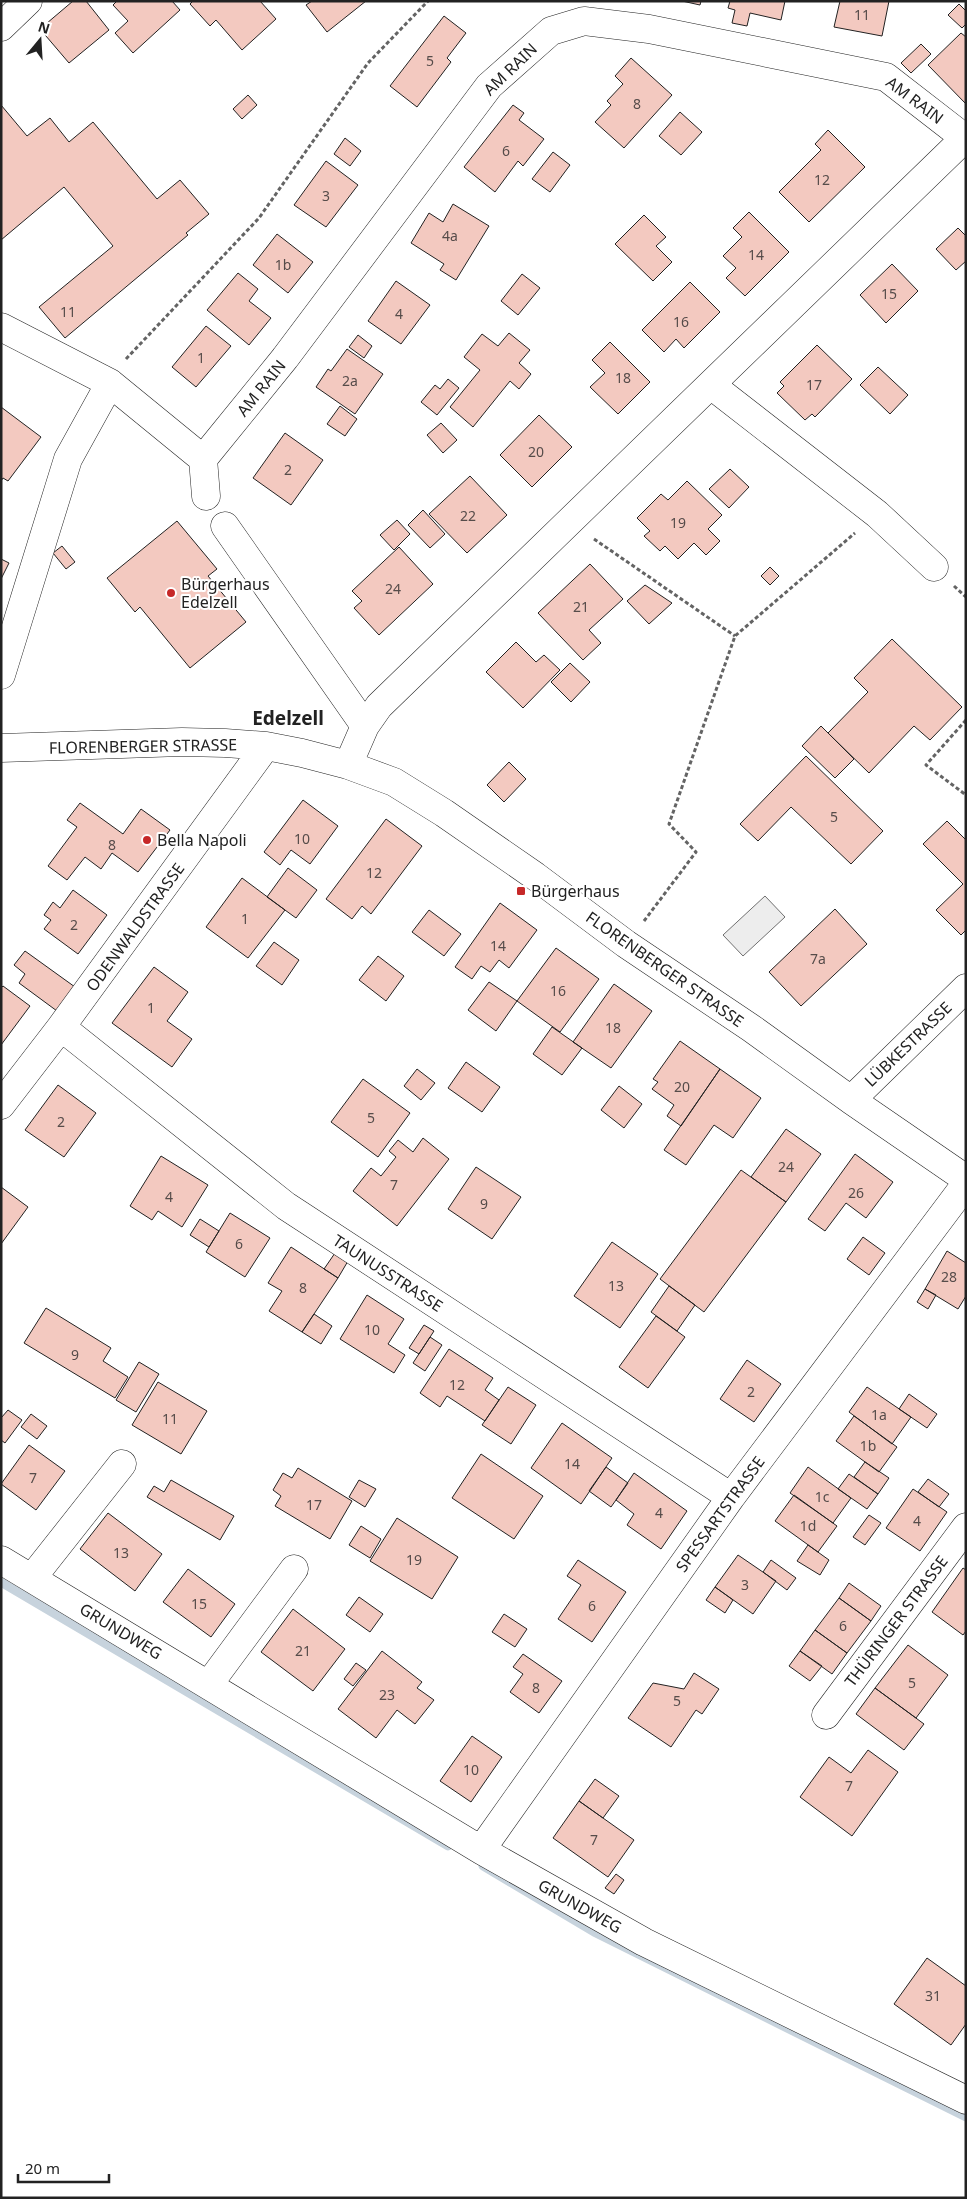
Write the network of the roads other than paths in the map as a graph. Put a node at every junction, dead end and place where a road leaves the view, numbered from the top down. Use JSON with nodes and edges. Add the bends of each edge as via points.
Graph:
{"nodes":[{"id":1,"x":28,"y":1,"type":"edge"},
{"id":2,"x":1,"y":27,"type":"edge"},
{"id":3,"x":965,"y":138,"type":"edge"},
{"id":4,"x":1,"y":327,"type":"edge"},
{"id":5,"x":110,"y":383,"type":"junction"},
{"id":6,"x":711,"y":386,"type":"junction"},
{"id":7,"x":203,"y":459,"type":"junction"},
{"id":8,"x":206,"y":496,"type":"dead end"},
{"id":9,"x":225,"y":526,"type":"dead end"},
{"id":10,"x":934,"y":567,"type":"dead end"},
{"id":11,"x":1,"y":675,"type":"edge"},
{"id":12,"x":365,"y":726,"type":"junction"},
{"id":13,"x":266,"y":746,"type":"junction"},
{"id":14,"x":1,"y":748,"type":"edge"},
{"id":15,"x":348,"y":765,"type":"junction"},
{"id":16,"x":966,"y":988,"type":"edge"},
{"id":17,"x":62,"y":1027,"type":"junction"},
{"id":18,"x":851,"y":1100,"type":"junction"},
{"id":19,"x":1,"y":1105,"type":"edge"},
{"id":20,"x":966,"y":1179,"type":"edge"},
{"id":21,"x":966,"y":1184,"type":"edge"},
{"id":22,"x":122,"y":1464,"type":"dead end"},
{"id":23,"x":731,"y":1497,"type":"junction"},
{"id":24,"x":966,"y":1526,"type":"edge"},
{"id":25,"x":1,"y":1560,"type":"edge"},
{"id":26,"x":294,"y":1569,"type":"dead end"},
{"id":27,"x":32,"y":1578,"type":"junction"},
{"id":28,"x":209,"y":1684,"type":"junction"},
{"id":29,"x":826,"y":1715,"type":"dead end"},
{"id":30,"x":481,"y":1850,"type":"junction"},
{"id":31,"x":966,"y":2100,"type":"edge"}],
"edges":[{"from":1,"to":2,"type":"street"},
{"from":3,"to":6,"type":"street","name":"AM RAIN"},
{"from":3,"to":7,"type":"street","name":"AM RAIN","via":[[886,77],[649,29],[584,22],[551,31],[490,86],[285,358]]},
{"from":4,"to":5,"type":"street"},
{"from":5,"to":7,"type":"street"},
{"from":5,"to":11,"type":"street","via":[[68,459]]},
{"from":6,"to":10,"type":"street","via":[[877,514]]},
{"from":6,"to":12,"type":"street","name":"AM RAIN","via":[[379,706]]},
{"from":7,"to":8,"type":"street"},
{"from":9,"to":12,"type":"street"},
{"from":12,"to":15,"type":"street","name":"AM RAIN"},
{"from":13,"to":14,"type":"street","name":"FLORENBERGER STRASSE","via":[[182,742]]},
{"from":13,"to":15,"type":"street","name":"FLORENBERGER STRASSE"},
{"from":13,"to":17,"type":"street","name":"ODENWALDSTRASSE"},
{"from":15,"to":18,"type":"street","name":"FLORENBERGER STRASSE","via":[[394,782],[428,802]]},
{"from":16,"to":18,"type":"street","name":"LÜBKESTRASSE"},
{"from":17,"to":19,"type":"street","name":"ODENWALDSTRASSE"},
{"from":17,"to":23,"type":"street","name":"TAUNUSSTRASSE","via":[[286,1206]]},
{"from":18,"to":20,"type":"street","name":"FLORENBERGER STRASSE"},
{"from":21,"to":23,"type":"street","name":"SPESSARTSTRASSE"},
{"from":22,"to":27,"type":"street"},
{"from":23,"to":30,"type":"street","name":"SPESSARTSTRASSE"},
{"from":24,"to":29,"type":"street","name":"THÜRINGER STRASSE"},
{"from":25,"to":27,"type":"street","name":"GRUNDWEG"},
{"from":26,"to":28,"type":"street"},
{"from":27,"to":28,"type":"street","name":"GRUNDWEG"},
{"from":28,"to":30,"type":"street","name":"GRUNDWEG"},
{"from":30,"to":31,"type":"street","name":"GRUNDWEG","via":[[644,1942]]}]}
